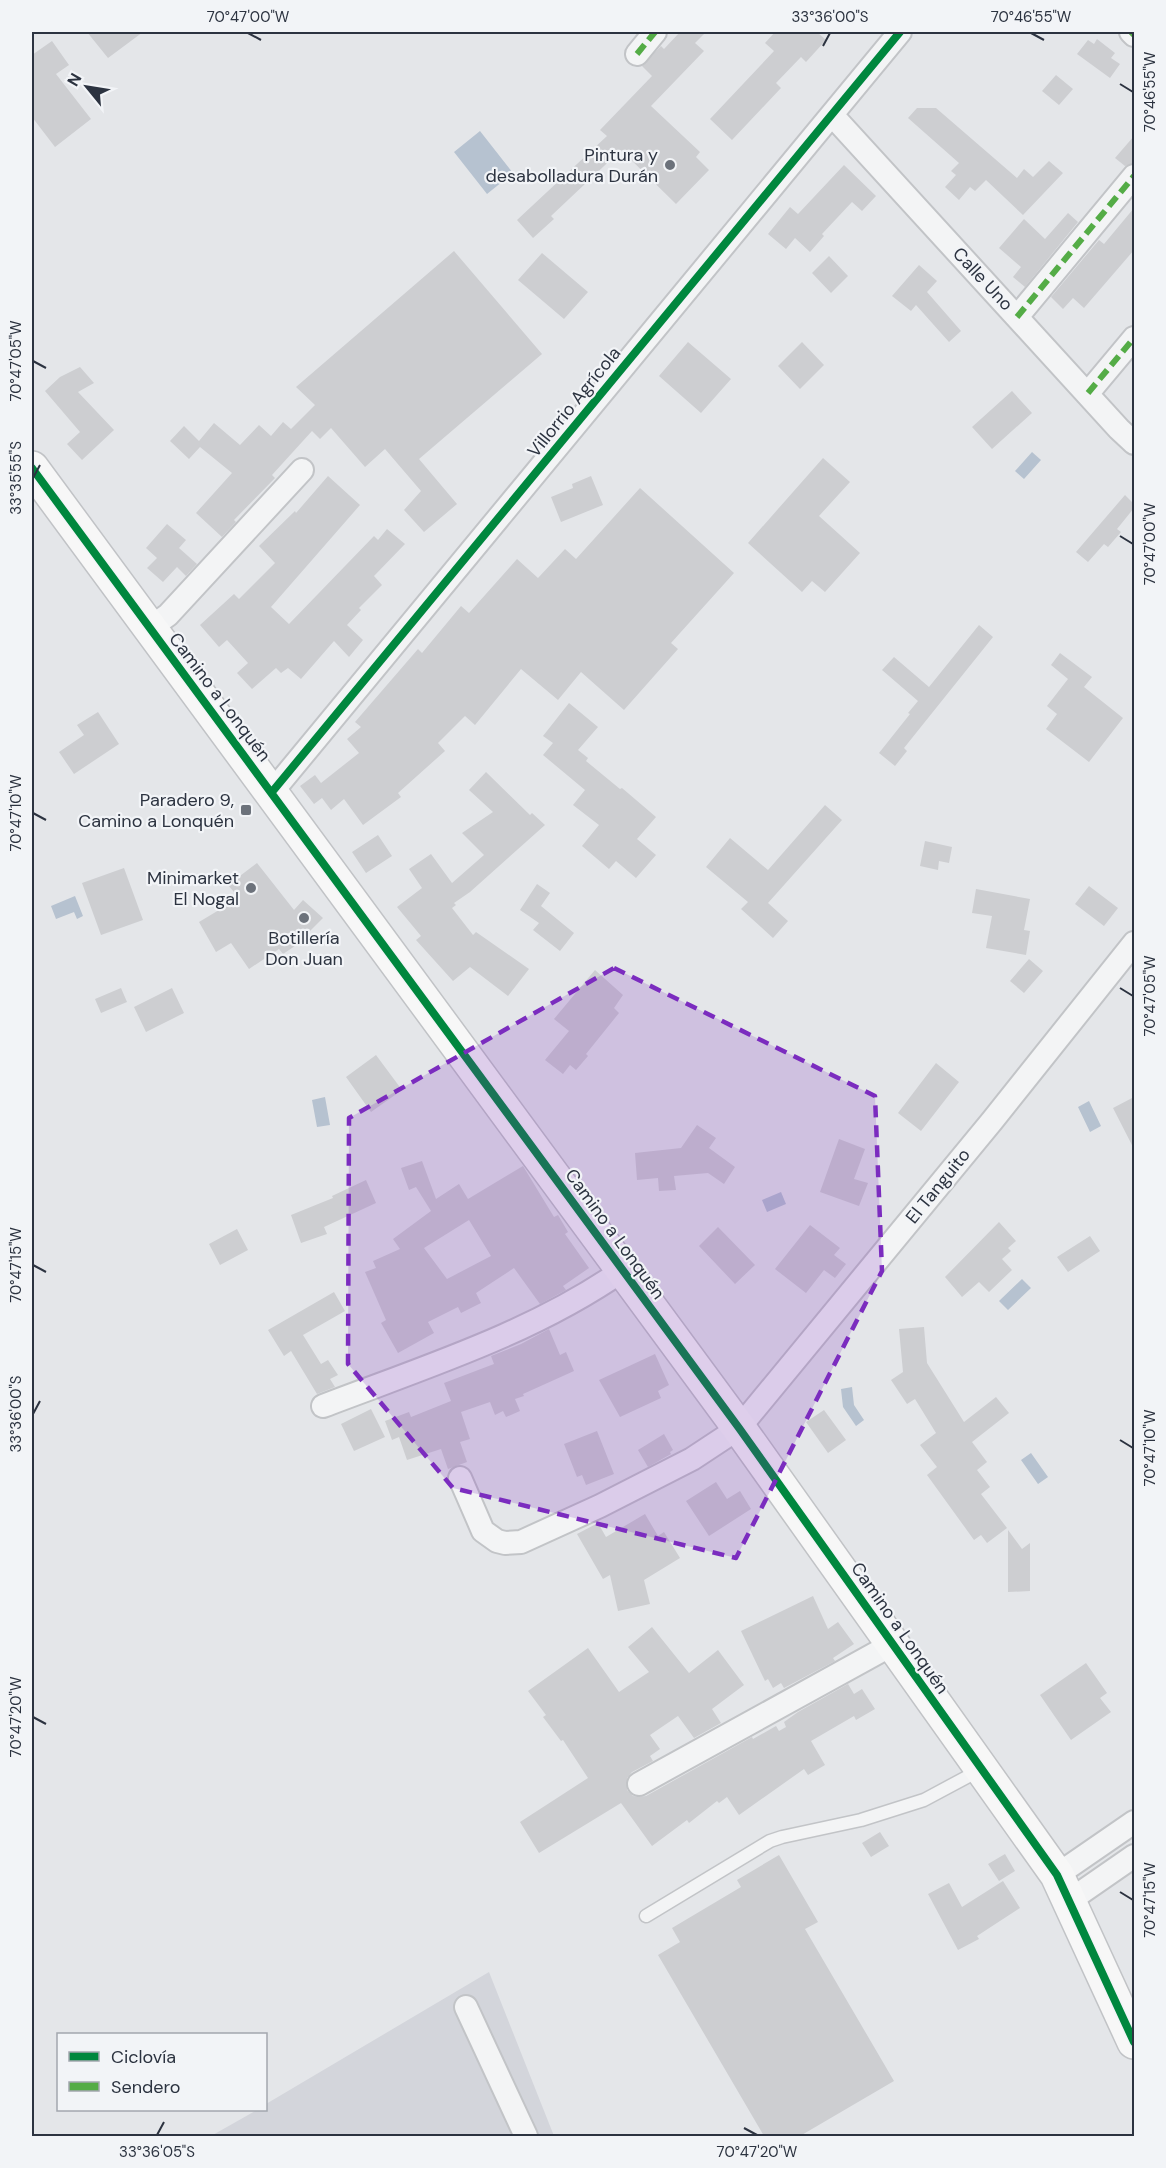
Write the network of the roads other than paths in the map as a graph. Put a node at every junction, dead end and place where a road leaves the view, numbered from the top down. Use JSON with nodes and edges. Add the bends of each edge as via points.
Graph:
{"nodes":[{"id":1,"x":655,"y":32,"type":"edge"},
{"id":2,"x":900,"y":32,"type":"edge"},
{"id":3,"x":1131,"y":32,"type":"edge"},
{"id":4,"x":1134,"y":35,"type":"edge"},
{"id":5,"x":637,"y":54,"type":"dead end"},
{"id":6,"x":832,"y":115,"type":"junction"},
{"id":7,"x":1134,"y":176,"type":"edge"},
{"id":8,"x":1017,"y":317,"type":"junction"},
{"id":9,"x":1134,"y":338,"type":"edge"},
{"id":10,"x":1088,"y":393,"type":"junction"},
{"id":11,"x":1134,"y":444,"type":"edge"},
{"id":12,"x":32,"y":468,"type":"edge"},
{"id":13,"x":302,"y":470,"type":"dead end"},
{"id":14,"x":150,"y":628,"type":"junction"},
{"id":15,"x":272,"y":792,"type":"junction"},
{"id":16,"x":1134,"y":943,"type":"edge"},
{"id":17,"x":623,"y":1270,"type":"junction"},
{"id":18,"x":323,"y":1406,"type":"dead end"},
{"id":19,"x":739,"y":1428,"type":"junction"},
{"id":20,"x":460,"y":1478,"type":"dead end"},
{"id":21,"x":894,"y":1644,"type":"junction"},
{"id":22,"x":981,"y":1769,"type":"junction"},
{"id":23,"x":639,"y":1784,"type":"dead end"},
{"id":24,"x":1134,"y":1822,"type":"edge"},
{"id":25,"x":1134,"y":1856,"type":"edge"},
{"id":26,"x":1063,"y":1888,"type":"junction"},
{"id":27,"x":646,"y":1916,"type":"dead end"},
{"id":28,"x":466,"y":2007,"type":"dead end"},
{"id":29,"x":1134,"y":2042,"type":"edge"},
{"id":30,"x":526,"y":2136,"type":"edge"}],
"edges":[{"from":1,"to":5,"type":"street"},
{"from":2,"to":6,"type":"street","name":"Villorrio Agrícola"},
{"from":3,"to":4,"type":"street"},
{"from":6,"to":8,"type":"street","name":"Calle Uno"},
{"from":6,"to":15,"type":"street","name":"Villorrio Agrícola"},
{"from":7,"to":8,"type":"street"},
{"from":8,"to":10,"type":"street","name":"Calle Uno"},
{"from":9,"to":10,"type":"street"},
{"from":10,"to":11,"type":"street","name":"Calle Uno"},
{"from":12,"to":14,"type":"main road","name":"Camino a Lonquén"},
{"from":13,"to":14,"type":"street","via":[[168,615]]},
{"from":14,"to":15,"type":"main road","name":"Camino a Lonquén"},
{"from":15,"to":17,"type":"main road","name":"Camino a Lonquén"},
{"from":16,"to":19,"type":"street","name":"El Tanguito"},
{"from":17,"to":18,"type":"street","via":[[562,1308],[479,1346]]},
{"from":17,"to":19,"type":"main road","name":"Camino a Lonquén"},
{"from":19,"to":20,"type":"street","name":"El Tanguito","via":[[692,1459],[521,1542],[497,1541],[483,1531]]},
{"from":19,"to":21,"type":"main road","name":"Camino a Lonquén"},
{"from":21,"to":22,"type":"main road","name":"Camino a Lonquén"},
{"from":21,"to":23,"type":"street"},
{"from":22,"to":26,"type":"main road","name":"Camino a Lonquén"},
{"from":22,"to":27,"type":"lane","via":[[924,1800],[861,1820],[770,1841]]},
{"from":24,"to":26,"type":"street"},
{"from":25,"to":26,"type":"street"},
{"from":26,"to":29,"type":"main road","name":"Camino a Lonquén"},
{"from":28,"to":30,"type":"street"}]}
